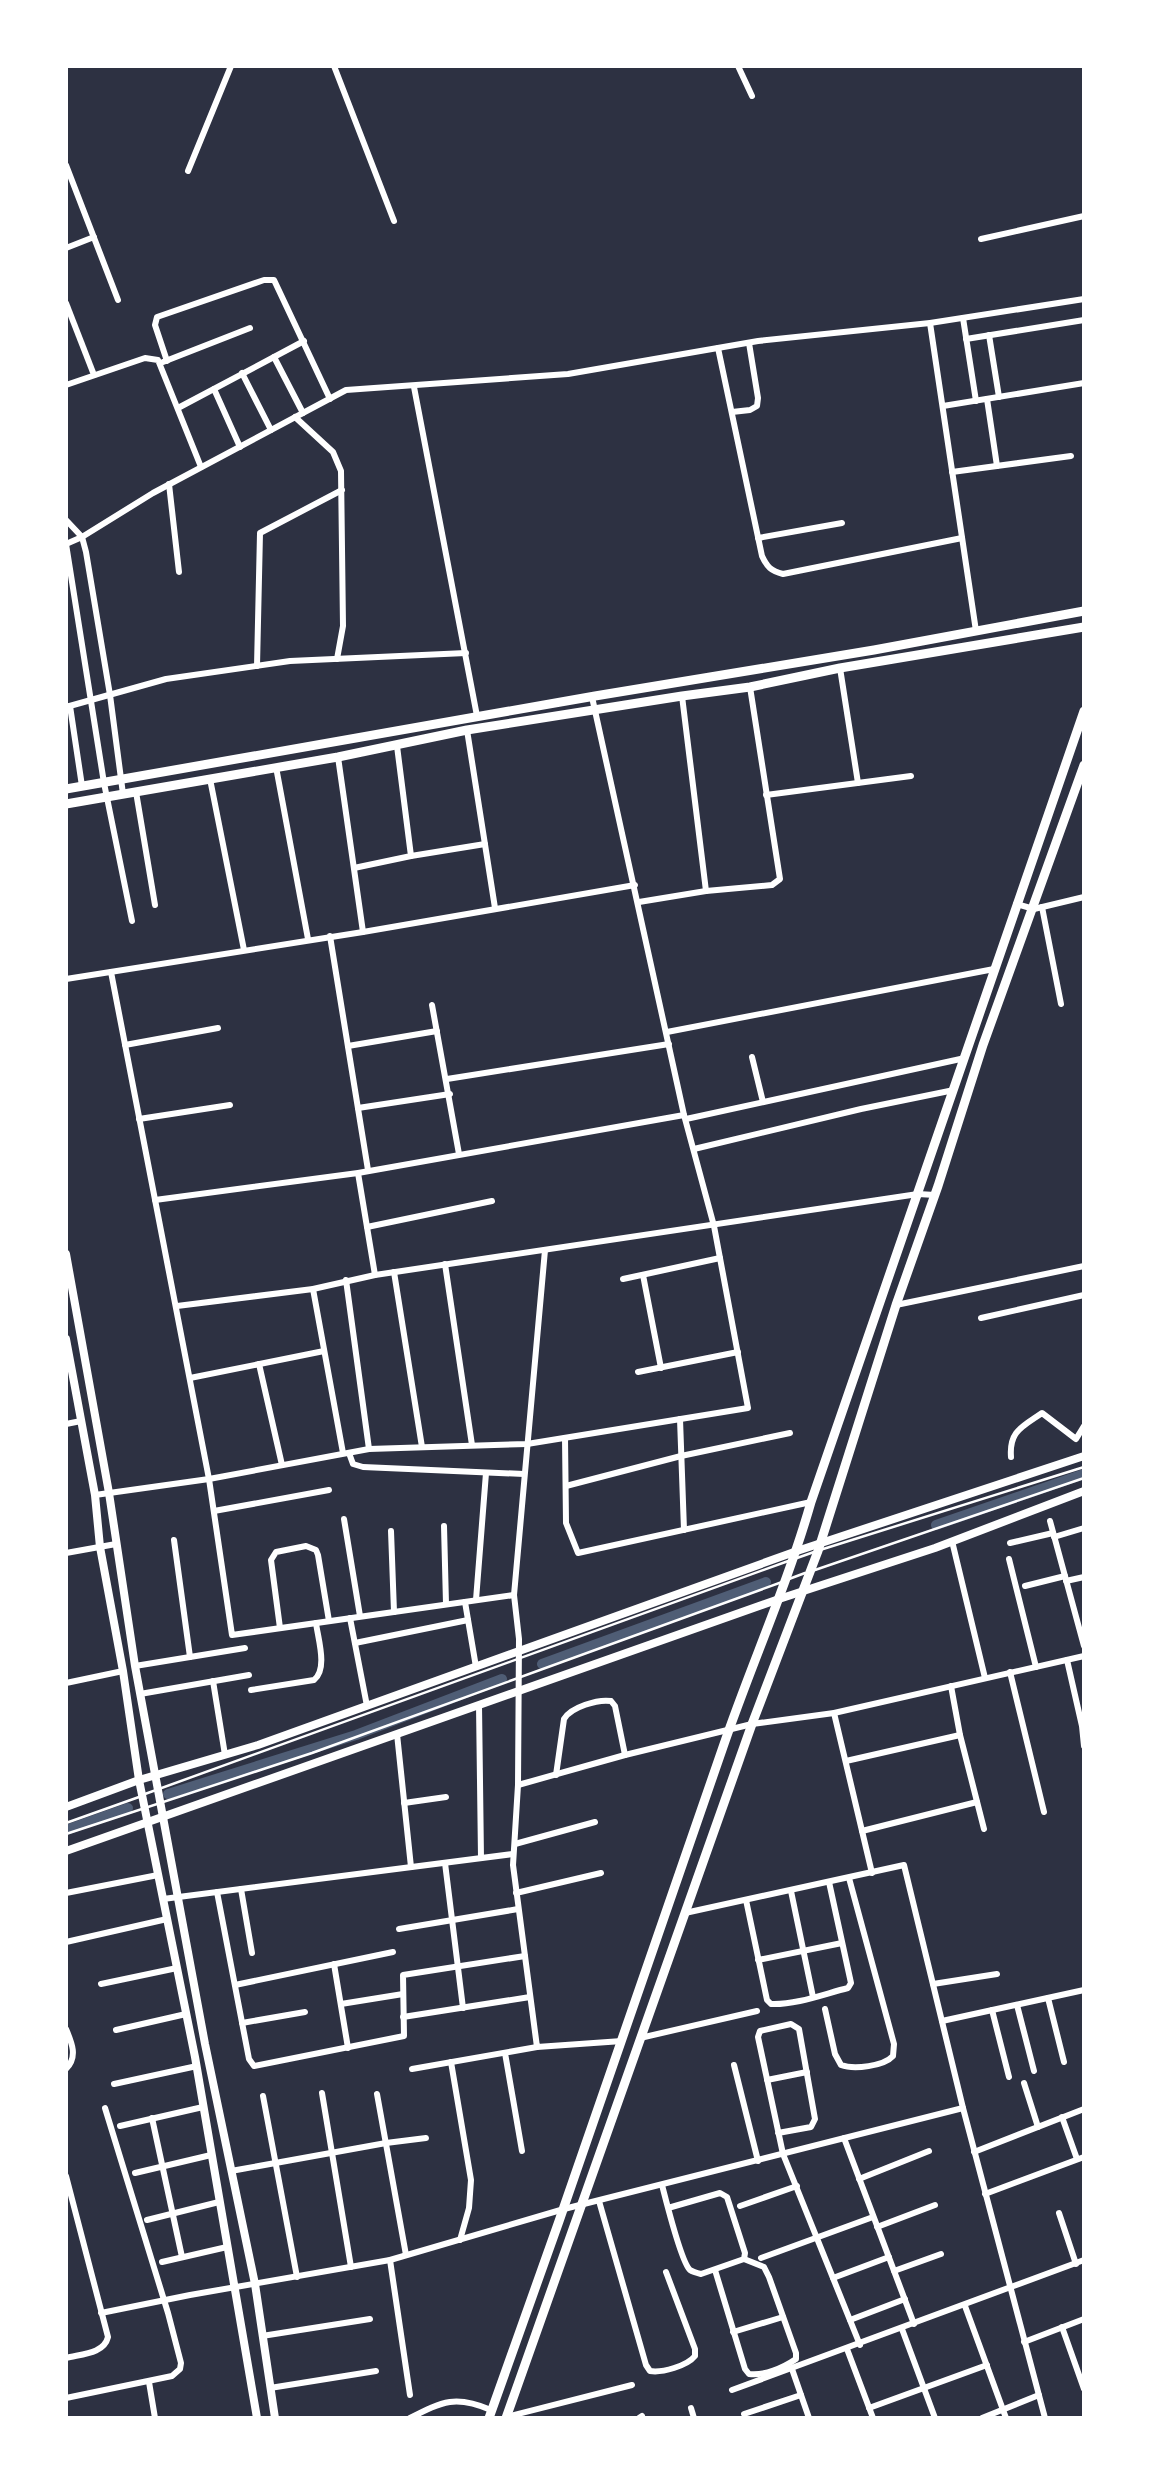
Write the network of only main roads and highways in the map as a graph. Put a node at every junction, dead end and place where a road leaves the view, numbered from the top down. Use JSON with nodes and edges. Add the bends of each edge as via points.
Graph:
{"nodes":[{"id":1,"x":1083,"y":611,"type":"edge"},
{"id":2,"x":1082,"y":629,"type":"edge"},
{"id":3,"x":1083,"y":711,"type":"edge"},
{"id":4,"x":1083,"y":765,"type":"edge"},
{"id":5,"x":66,"y":789,"type":"edge"},
{"id":6,"x":66,"y":804,"type":"edge"},
{"id":7,"x":490,"y":2414,"type":"edge"},
{"id":8,"x":506,"y":2417,"type":"edge"}],
"edges":[{"from":1,"to":5,"type":"main road"},
{"from":2,"to":6,"type":"main road","via":[[467,730]]},
{"from":3,"to":7,"type":"main road","via":[[810,1502],[796,1555],[729,1730]]},
{"from":4,"to":8,"type":"main road","via":[[1038,908],[983,1045],[819,1547]]}]}
